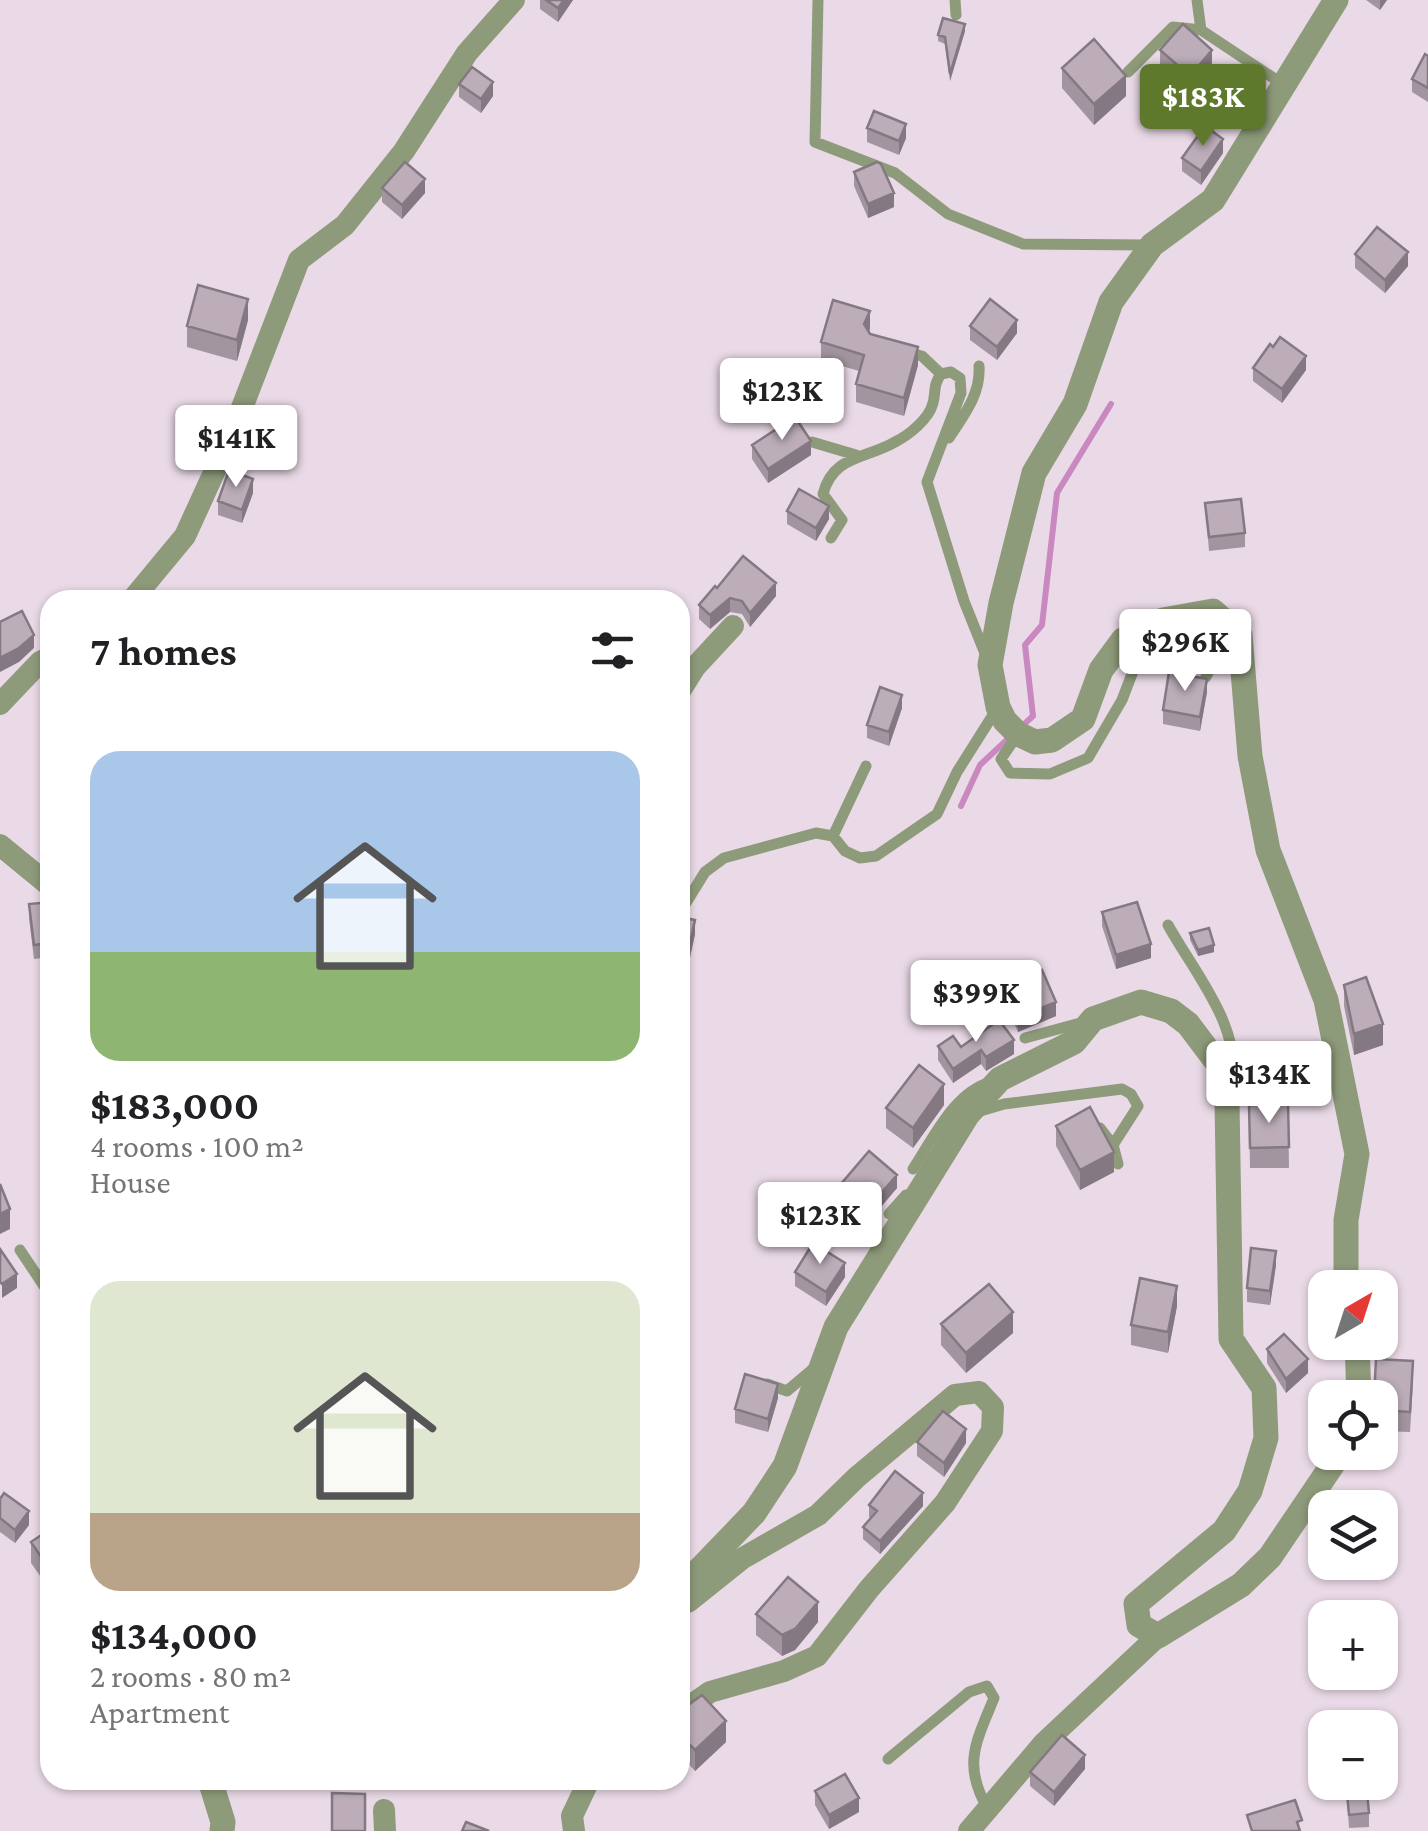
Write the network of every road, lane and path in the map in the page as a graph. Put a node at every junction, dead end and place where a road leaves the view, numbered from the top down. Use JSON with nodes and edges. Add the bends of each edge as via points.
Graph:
{"nodes":[{"id":1,"x":514,"y":0,"type":"edge"},
{"id":2,"x":818,"y":0,"type":"edge"},
{"id":3,"x":955,"y":0,"type":"edge"},
{"id":4,"x":1197,"y":0,"type":"edge"},
{"id":5,"x":1336,"y":0,"type":"edge"},
{"id":6,"x":956,"y":15,"type":"dead end"},
{"id":7,"x":1201,"y":30,"type":"junction"},
{"id":8,"x":1128,"y":72,"type":"edge"},
{"id":9,"x":1284,"y":85,"type":"junction"},
{"id":10,"x":1152,"y":245,"type":"junction"},
{"id":11,"x":889,"y":347,"type":"edge"},
{"id":12,"x":979,"y":366,"type":"dead end"},
{"id":13,"x":940,"y":374,"type":"junction"},
{"id":14,"x":812,"y":442,"type":"edge"},
{"id":15,"x":938,"y":454,"type":"junction"},
{"id":16,"x":856,"y":455,"type":"junction"},
{"id":17,"x":831,"y":538,"type":"dead end"},
{"id":18,"x":140,"y":590,"type":"edge"},
{"id":19,"x":733,"y":626,"type":"dead end"},
{"id":20,"x":40,"y":662,"type":"edge"},
{"id":21,"x":990,"y":665,"type":"junction"},
{"id":22,"x":690,"y":675,"type":"edge"},
{"id":23,"x":1206,"y":677,"type":"edge"},
{"id":24,"x":0,"y":704,"type":"edge"},
{"id":25,"x":998,"y":707,"type":"junction"},
{"id":26,"x":1018,"y":734,"type":"junction"},
{"id":27,"x":866,"y":766,"type":"dead end"},
{"id":28,"x":833,"y":836,"type":"junction"},
{"id":29,"x":0,"y":846,"type":"edge"},
{"id":30,"x":40,"y":878,"type":"edge"},
{"id":31,"x":690,"y":896,"type":"edge"},
{"id":32,"x":1168,"y":925,"type":"dead end"},
{"id":33,"x":1093,"y":1019,"type":"junction"},
{"id":34,"x":1025,"y":1038,"type":"dead end"},
{"id":35,"x":1000,"y":1080,"type":"junction"},
{"id":36,"x":1227,"y":1102,"type":"junction"},
{"id":37,"x":968,"y":1114,"type":"junction"},
{"id":38,"x":1100,"y":1128,"type":"edge"},
{"id":39,"x":1113,"y":1146,"type":"junction"},
{"id":40,"x":1118,"y":1164,"type":"edge"},
{"id":41,"x":918,"y":1179,"type":"junction"},
{"id":42,"x":889,"y":1214,"type":"dead end"},
{"id":43,"x":20,"y":1250,"type":"dead end"},
{"id":44,"x":1346,"y":1270,"type":"edge"},
{"id":45,"x":40,"y":1280,"type":"edge"},
{"id":46,"x":825,"y":1356,"type":"junction"},
{"id":47,"x":767,"y":1384,"type":"edge"},
{"id":48,"x":1329,"y":1470,"type":"edge"},
{"id":49,"x":715,"y":1554,"type":"junction"},
{"id":50,"x":690,"y":1566,"type":"edge"},
{"id":51,"x":690,"y":1580,"type":"edge"},
{"id":52,"x":690,"y":1600,"type":"edge"},
{"id":53,"x":1158,"y":1636,"type":"junction"},
{"id":54,"x":690,"y":1706,"type":"edge"},
{"id":55,"x":888,"y":1759,"type":"dead end"},
{"id":56,"x":213,"y":1790,"type":"edge"},
{"id":57,"x":584,"y":1790,"type":"edge"},
{"id":58,"x":988,"y":1809,"type":"junction"},
{"id":59,"x":222,"y":1831,"type":"edge"},
{"id":60,"x":574,"y":1831,"type":"edge"},
{"id":61,"x":969,"y":1831,"type":"edge"}],
"edges":[{"from":1,"to":18,"type":"street","via":[[467,53],[404,151],[344,224],[299,260],[185,536]]},
{"from":2,"to":10,"type":"lane","via":[[815,142],[895,172],[948,214],[1023,244]]},
{"from":3,"to":6,"type":"lane"},
{"from":4,"to":7,"type":"lane"},
{"from":5,"to":9,"type":"street"},
{"from":7,"to":8,"type":"lane","via":[[1173,27]]},
{"from":7,"to":9,"type":"lane"},
{"from":9,"to":10,"type":"street","via":[[1213,200]]},
{"from":10,"to":21,"type":"street","via":[[1111,302],[1075,404],[1034,473]]},
{"from":11,"to":13,"type":"lane","via":[[922,356]]},
{"from":12,"to":15,"type":"lane","via":[[970,407]]},
{"from":13,"to":15,"type":"lane","via":[[960,378],[961,394]]},
{"from":13,"to":16,"type":"lane","via":[[923,421],[898,441]]},
{"from":14,"to":16,"type":"lane"},
{"from":15,"to":21,"type":"lane","via":[[927,482]]},
{"from":16,"to":17,"type":"lane","via":[[826,480],[823,494],[842,520]]},
{"from":19,"to":22,"type":"street"},
{"from":20,"to":24,"type":"street"},
{"from":21,"to":25,"type":"street"},
{"from":23,"to":26,"type":"lane","via":[[1215,657],[1206,643],[1181,637],[1154,648],[1135,666],[1088,758],[1050,774],[1010,773],[1001,759]]},
{"from":25,"to":26,"type":"street"},
{"from":25,"to":28,"type":"lane","via":[[936,814],[876,856],[845,852]]},
{"from":26,"to":44,"type":"street","via":[[1052,740],[1083,719],[1101,670],[1123,640],[1164,620],[1213,611],[1240,635],[1250,756],[1268,850],[1326,1000],[1357,1154]]},
{"from":27,"to":28,"type":"lane"},
{"from":28,"to":31,"type":"lane","via":[[816,833],[724,858]]},
{"from":29,"to":30,"type":"street"},
{"from":32,"to":36,"type":"lane","via":[[1224,1019],[1236,1069]]},
{"from":33,"to":34,"type":"lane"},
{"from":33,"to":35,"type":"street","via":[[1074,1042]]},
{"from":33,"to":36,"type":"street","via":[[1142,1002],[1171,1011],[1219,1065]]},
{"from":35,"to":37,"type":"street"},
{"from":35,"to":41,"type":"lane","via":[[975,1086],[952,1110]]},
{"from":36,"to":53,"type":"street","via":[[1231,1339],[1264,1388],[1266,1438],[1250,1491],[1224,1531],[1136,1604],[1138,1625]]},
{"from":37,"to":39,"type":"lane","via":[[1122,1089],[1138,1106]]},
{"from":37,"to":41,"type":"street"},
{"from":38,"to":39,"type":"lane"},
{"from":39,"to":40,"type":"lane"},
{"from":41,"to":42,"type":"lane"},
{"from":41,"to":46,"type":"street"},
{"from":43,"to":45,"type":"lane"},
{"from":46,"to":47,"type":"lane","via":[[787,1391]]},
{"from":46,"to":49,"type":"street","via":[[785,1466]]},
{"from":48,"to":53,"type":"street","via":[[1270,1557],[1242,1585]]},
{"from":49,"to":50,"type":"lane"},
{"from":49,"to":51,"type":"street"},
{"from":52,"to":54,"type":"street","via":[[743,1558],[818,1515],[954,1394],[979,1392],[993,1408],[992,1431],[945,1503],[817,1656],[710,1692]]},
{"from":53,"to":58,"type":"street","via":[[1044,1743]]},
{"from":55,"to":58,"type":"lane","via":[[969,1692],[987,1686],[994,1698],[975,1746],[974,1785]]},
{"from":56,"to":59,"type":"street"},
{"from":57,"to":60,"type":"street","via":[[572,1816]]},
{"from":58,"to":61,"type":"street"}]}
